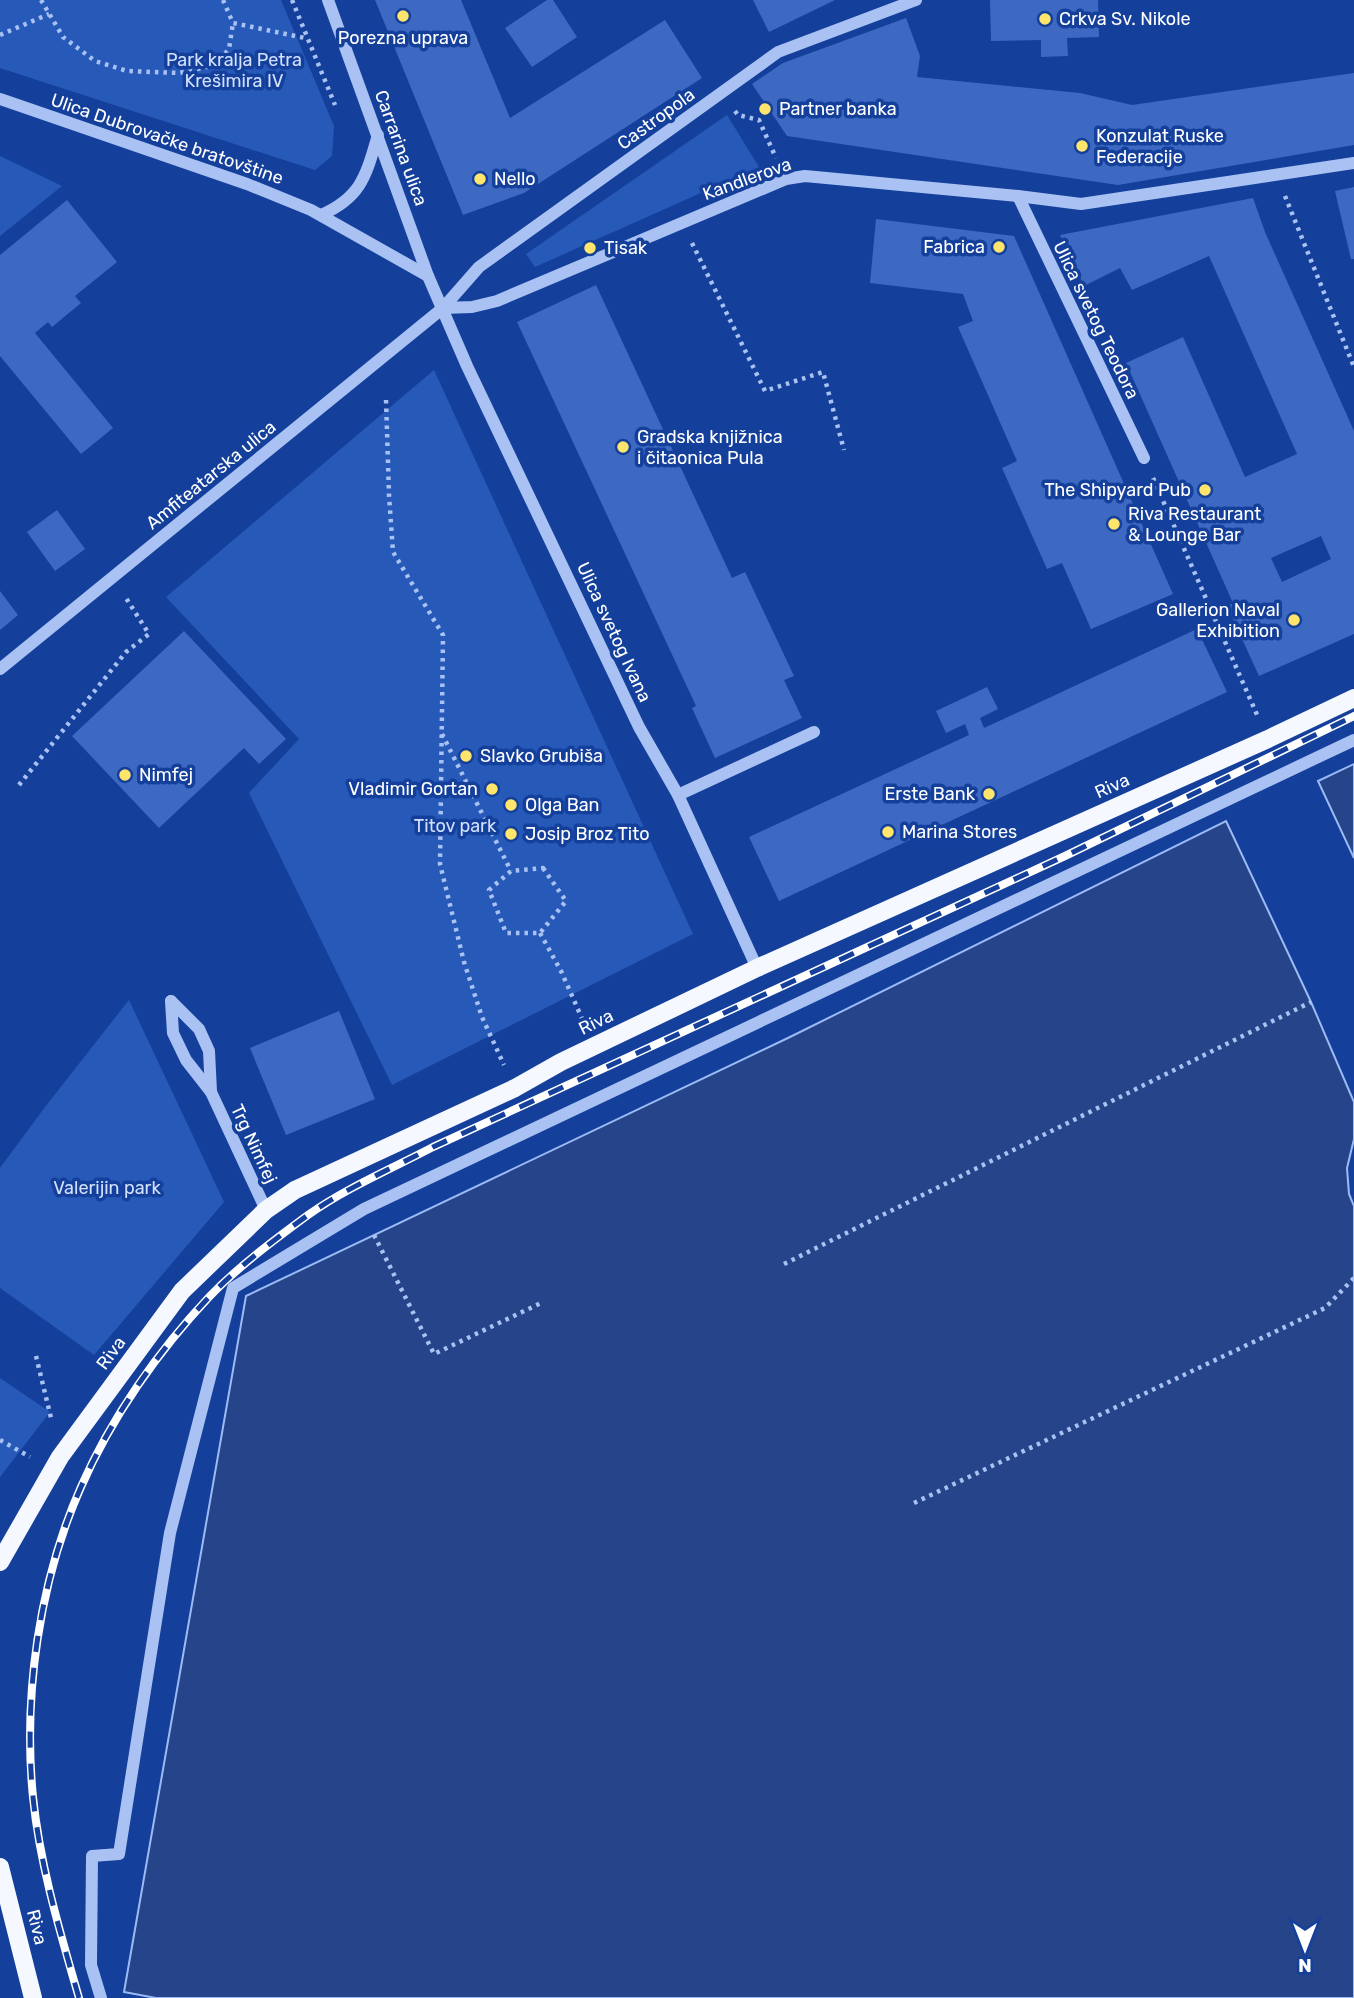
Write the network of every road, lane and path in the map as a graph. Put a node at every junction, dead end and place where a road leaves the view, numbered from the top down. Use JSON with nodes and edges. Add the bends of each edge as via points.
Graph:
{"nodes":[{"id":1,"x":41,"y":0,"type":"edge"},
{"id":2,"x":223,"y":0,"type":"edge"},
{"id":3,"x":292,"y":0,"type":"edge"},
{"id":4,"x":328,"y":0,"type":"edge"},
{"id":5,"x":916,"y":0,"type":"edge"},
{"id":6,"x":49,"y":14,"type":"junction"},
{"id":7,"x":233,"y":23,"type":"junction"},
{"id":8,"x":0,"y":35,"type":"edge"},
{"id":9,"x":306,"y":38,"type":"junction"},
{"id":10,"x":0,"y":99,"type":"edge"},
{"id":11,"x":335,"y":105,"type":"dead end"},
{"id":12,"x":759,"y":120,"type":"dead end"},
{"id":13,"x":378,"y":135,"type":"junction"},
{"id":14,"x":1354,"y":163,"type":"edge"},
{"id":15,"x":1276,"y":175,"type":"junction"},
{"id":16,"x":786,"y":179,"type":"junction"},
{"id":17,"x":1018,"y":196,"type":"junction"},
{"id":18,"x":321,"y":215,"type":"junction"},
{"id":19,"x":681,"y":222,"type":"junction"},
{"id":20,"x":428,"y":276,"type":"junction"},
{"id":21,"x":443,"y":308,"type":"junction"},
{"id":22,"x":1354,"y":367,"type":"edge"},
{"id":23,"x":386,"y":400,"type":"dead end"},
{"id":24,"x":844,"y":450,"type":"dead end"},
{"id":25,"x":1143,"y":458,"type":"dead end"},
{"id":26,"x":1166,"y":505,"type":"dead end"},
{"id":27,"x":113,"y":577,"type":"junction"},
{"id":28,"x":0,"y":669,"type":"edge"},
{"id":29,"x":1354,"y":698,"type":"edge"},
{"id":30,"x":441,"y":732,"type":"junction"},
{"id":31,"x":814,"y":732,"type":"dead end"},
{"id":32,"x":1268,"y":739,"type":"junction"},
{"id":33,"x":1354,"y":740,"type":"edge"},
{"id":34,"x":19,"y":785,"type":"dead end"},
{"id":35,"x":678,"y":795,"type":"junction"},
{"id":36,"x":512,"y":871,"type":"junction"},
{"id":37,"x":540,"y":933,"type":"junction"},
{"id":38,"x":757,"y":968,"type":"junction"},
{"id":39,"x":1311,"y":1002,"type":"dead end"},
{"id":40,"x":594,"y":1046,"type":"junction"},
{"id":41,"x":515,"y":1088,"type":"junction"},
{"id":42,"x":211,"y":1092,"type":"junction"},
{"id":43,"x":266,"y":1210,"type":"junction"},
{"id":44,"x":374,"y":1235,"type":"dead end"},
{"id":45,"x":785,"y":1264,"type":"dead end"},
{"id":46,"x":1354,"y":1278,"type":"edge"},
{"id":47,"x":541,"y":1303,"type":"dead end"},
{"id":48,"x":36,"y":1356,"type":"dead end"},
{"id":49,"x":0,"y":1440,"type":"edge"},
{"id":50,"x":56,"y":1463,"type":"junction"},
{"id":51,"x":914,"y":1503,"type":"dead end"},
{"id":52,"x":0,"y":1562,"type":"edge"},
{"id":53,"x":0,"y":1867,"type":"edge"},
{"id":54,"x":33,"y":1998,"type":"edge"},
{"id":55,"x":101,"y":1998,"type":"edge"}],
"edges":[{"from":1,"to":6,"type":"path"},
{"from":2,"to":7,"type":"path"},
{"from":3,"to":9,"type":"path"},
{"from":4,"to":13,"type":"street","name":"Carrarina ulica"},
{"from":5,"to":21,"type":"street","name":"Castropola","via":[[778,52],[479,267]]},
{"from":6,"to":7,"type":"path","via":[[63,37],[95,61],[127,71],[178,73],[216,65],[229,49]]},
{"from":6,"to":8,"type":"path"},
{"from":7,"to":9,"type":"path"},
{"from":9,"to":11,"type":"path"},
{"from":10,"to":18,"type":"street","name":"Ulica Dubrovačke bratovštine","via":[[247,184]]},
{"from":12,"to":16,"type":"path"},
{"from":13,"to":18,"type":"street","via":[[369,167],[351,198]]},
{"from":13,"to":20,"type":"street","name":"Carrarina ulica"},
{"from":14,"to":15,"type":"street","name":"Kandlerova"},
{"from":15,"to":17,"type":"street","name":"Kandlerova","via":[[1081,204]]},
{"from":15,"to":22,"type":"path"},
{"from":16,"to":17,"type":"street","name":"Kandlerova","via":[[805,176]]},
{"from":16,"to":19,"type":"street","name":"Kandlerova"},
{"from":17,"to":25,"type":"street","name":"Ulica svetog Teodora"},
{"from":18,"to":20,"type":"street","name":"Ulica Dubrovačke bratovštine"},
{"from":19,"to":21,"type":"street","name":"Kandlerova","via":[[497,301]]},
{"from":19,"to":24,"type":"path","via":[[765,391],[823,372]]},
{"from":20,"to":21,"type":"street","name":"Carrarina ulica"},
{"from":21,"to":27,"type":"street","name":"Amfiteatarska ulica"},
{"from":21,"to":35,"type":"street","name":"Ulica svetog Ivana","via":[[639,727]]},
{"from":23,"to":30,"type":"path","via":[[393,552],[443,635]]},
{"from":26,"to":32,"type":"path"},
{"from":27,"to":28,"type":"street","name":"Amfiteatarska ulica"},
{"from":27,"to":34,"type":"path","via":[[149,634],[126,652]]},
{"from":29,"to":32,"type":"main road","name":"Riva"},
{"from":30,"to":36,"type":"path"},
{"from":30,"to":41,"type":"path","via":[[440,864],[482,1017]]},
{"from":31,"to":35,"type":"street"},
{"from":32,"to":38,"type":"main road","name":"Riva"},
{"from":33,"to":55,"type":"street","via":[[364,1209],[233,1288],[170,1533],[119,1854],[92,1856],[91,1965]]},
{"from":35,"to":38,"type":"street","name":"Ulica svetog Ivana"},
{"from":36,"to":37,"type":"path","via":[[489,890],[506,933]]},
{"from":36,"to":37,"type":"path","via":[[543,868],[566,901]]},
{"from":37,"to":40,"type":"path"},
{"from":38,"to":40,"type":"main road","name":"Riva"},
{"from":39,"to":45,"type":"path"},
{"from":40,"to":41,"type":"main road","name":"Riva"},
{"from":41,"to":43,"type":"main road","name":"Riva","via":[[295,1190]]},
{"from":42,"to":42,"type":"street","name":"Trg Nimfej","via":[[208,1051],[199,1029],[171,1001],[173,1032],[186,1060]]},
{"from":42,"to":43,"type":"street","name":"Trg Nimfej"},
{"from":43,"to":50,"type":"main road","name":"Riva","via":[[182,1291]]},
{"from":44,"to":47,"type":"path","via":[[435,1354]]},
{"from":46,"to":51,"type":"path","via":[[1325,1308]]},
{"from":48,"to":50,"type":"path"},
{"from":49,"to":50,"type":"path"},
{"from":50,"to":52,"type":"main road","name":"Riva"},
{"from":53,"to":54,"type":"main road","name":"Riva"}]}
